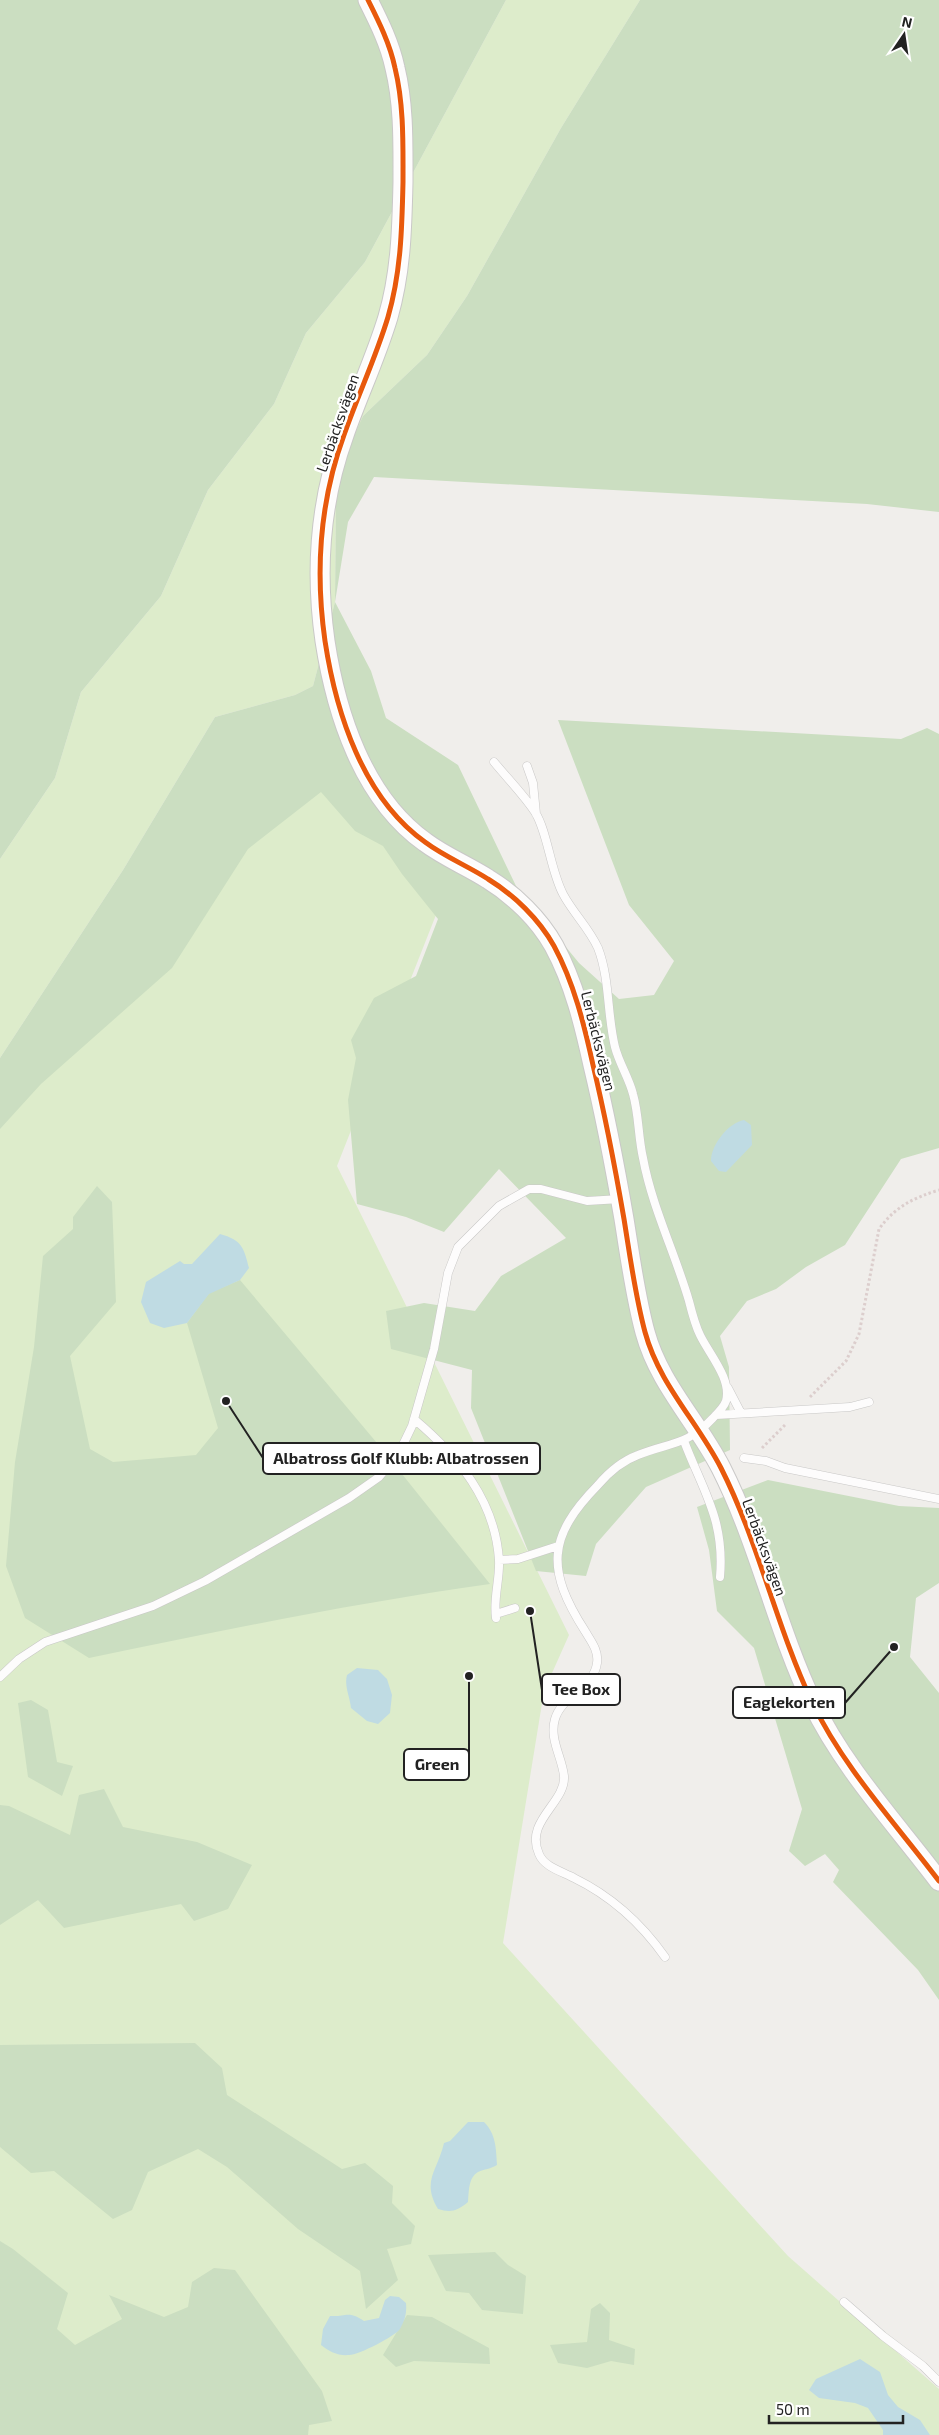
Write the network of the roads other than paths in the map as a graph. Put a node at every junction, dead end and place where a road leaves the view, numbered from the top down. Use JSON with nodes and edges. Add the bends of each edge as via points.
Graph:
{"nodes":[{"id":1,"x":368,"y":0,"type":"edge"},
{"id":2,"x":494,"y":762,"type":"dead end"},
{"id":3,"x":527,"y":766,"type":"dead end"},
{"id":4,"x":536,"y":814,"type":"junction"},
{"id":5,"x":620,"y":1199,"type":"junction"},
{"id":6,"x":727,"y":1386,"type":"junction"},
{"id":7,"x":869,"y":1402,"type":"dead end"},
{"id":8,"x":740,"y":1414,"type":"junction"},
{"id":9,"x":716,"y":1415,"type":"junction"},
{"id":10,"x":414,"y":1419,"type":"junction"},
{"id":11,"x":692,"y":1437,"type":"junction"},
{"id":12,"x":744,"y":1458,"type":"road end"},
{"id":13,"x":939,"y":1499,"type":"edge"},
{"id":14,"x":558,"y":1546,"type":"junction"},
{"id":15,"x":499,"y":1560,"type":"junction"},
{"id":16,"x":720,"y":1576,"type":"dead end"},
{"id":17,"x":515,"y":1608,"type":"dead end"},
{"id":18,"x":0,"y":1677,"type":"edge"},
{"id":19,"x":939,"y":1881,"type":"edge"},
{"id":20,"x":665,"y":1957,"type":"dead end"},
{"id":21,"x":844,"y":2302,"type":"dead end"},
{"id":22,"x":939,"y":2382,"type":"edge"}],
"edges":[{"from":1,"to":5,"type":"street","name":"Lerbäcksvägen","via":[[390,50],[400,90],[402,240],[388,317],[344,433],[324,508],[320,588],[328,658],[351,737],[388,807],[422,840],[511,895],[534,918],[554,946],[584,1025]]},
{"from":2,"to":4,"type":"lane"},
{"from":3,"to":4,"type":"lane","via":[[533,783]]},
{"from":4,"to":6,"type":"lane","via":[[561,889],[599,951],[615,1046],[637,1108],[643,1158],[654,1197],[699,1334]]},
{"from":5,"to":10,"type":"lane","via":[[587,1201],[529,1189],[499,1206],[464,1240],[448,1273],[434,1349]]},
{"from":5,"to":11,"type":"street","name":"Lerbäcksvägen","via":[[635,1286],[651,1352]]},
{"from":6,"to":8,"type":"lane"},
{"from":6,"to":9,"type":"lane","via":[[727,1400]]},
{"from":7,"to":8,"type":"lane","via":[[850,1407]]},
{"from":8,"to":9,"type":"lane"},
{"from":9,"to":11,"type":"lane"},
{"from":10,"to":15,"type":"lane","via":[[456,1460],[482,1497],[494,1528]]},
{"from":10,"to":18,"type":"lane","via":[[399,1453],[388,1468],[349,1498],[153,1606],[45,1642],[19,1659]]},
{"from":11,"to":14,"type":"lane","via":[[639,1454],[613,1470],[574,1511]]},
{"from":11,"to":16,"type":"lane","via":[[714,1509],[720,1546]]},
{"from":11,"to":19,"type":"street","name":"Lerbäcksvägen","via":[[716,1458],[732,1491],[788,1647],[818,1713],[859,1776]]},
{"from":12,"to":13,"type":"lane"},
{"from":14,"to":15,"type":"lane","via":[[525,1557]]},
{"from":14,"to":20,"type":"lane","via":[[560,1586],[594,1644],[597,1664],[591,1678],[563,1704],[555,1720],[554,1738],[564,1782],[538,1827],[538,1853],[554,1868],[598,1890],[636,1922]]},
{"from":15,"to":17,"type":"lane","via":[[494,1604],[496,1616]]},
{"from":21,"to":22,"type":"lane"}]}
